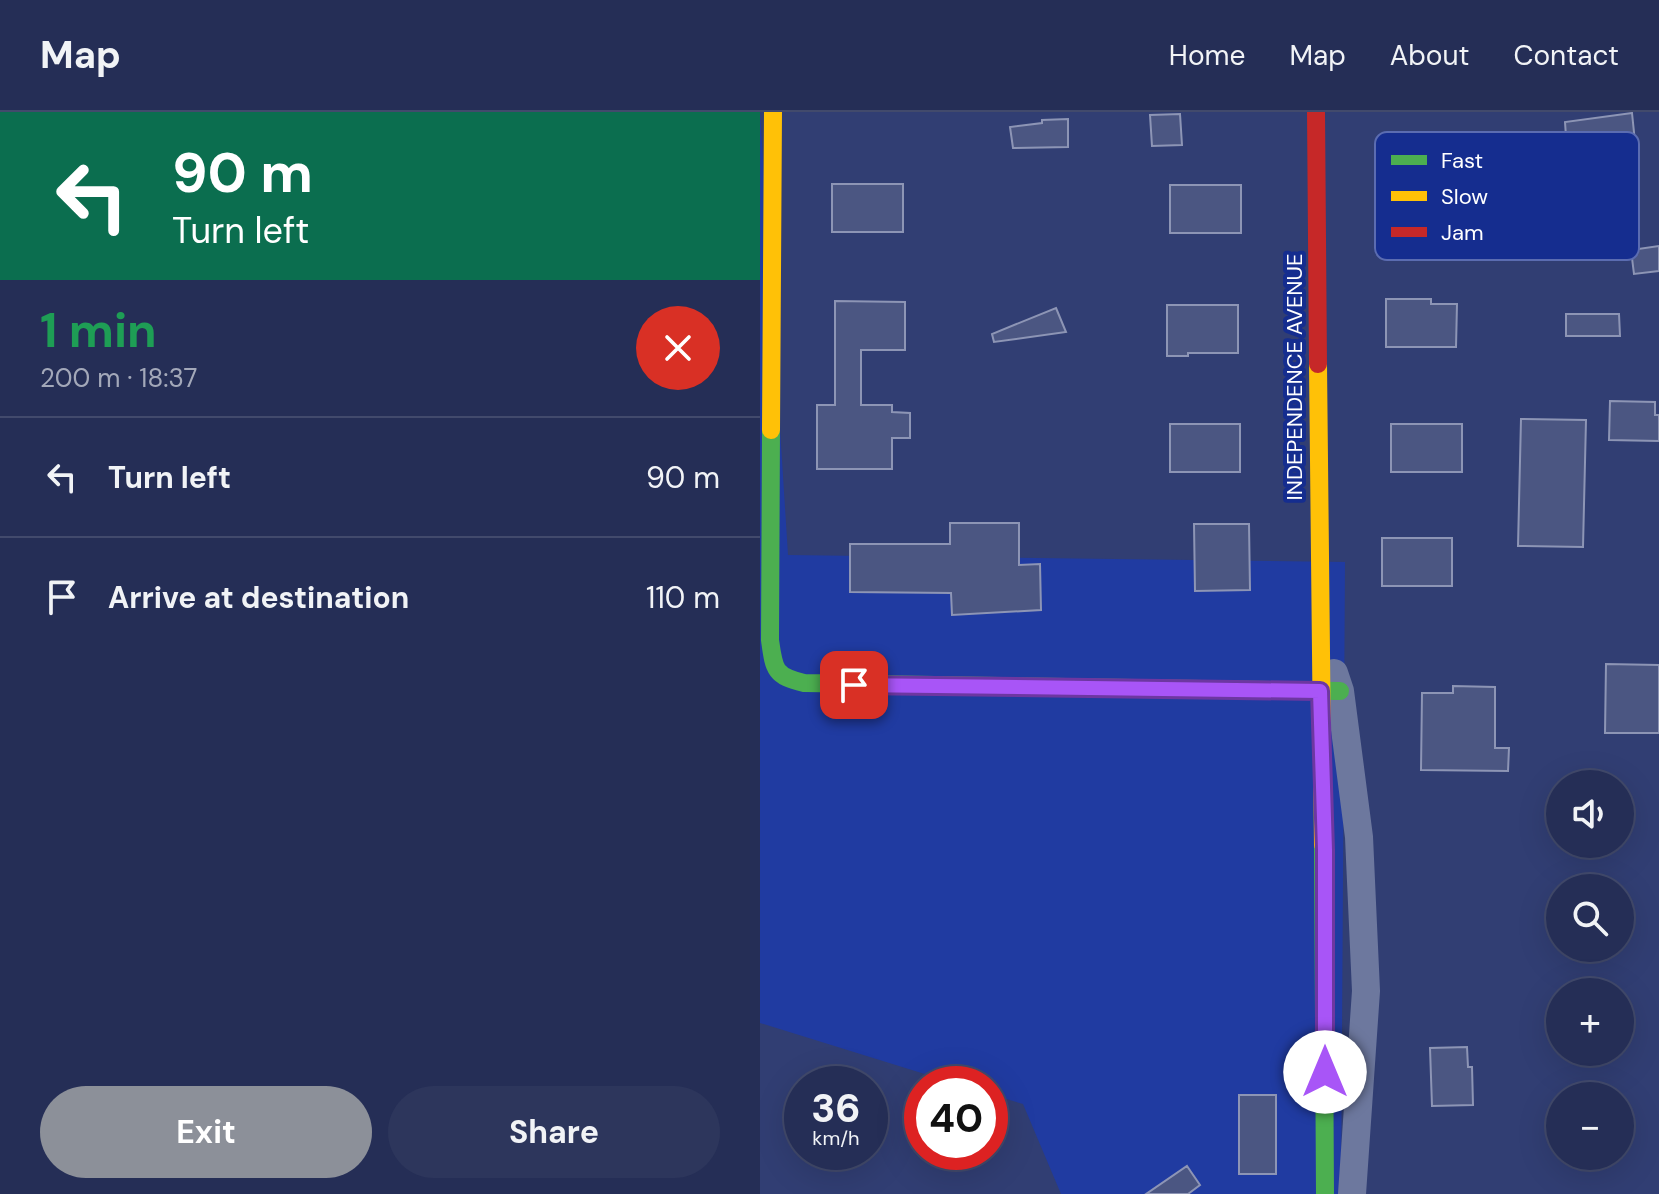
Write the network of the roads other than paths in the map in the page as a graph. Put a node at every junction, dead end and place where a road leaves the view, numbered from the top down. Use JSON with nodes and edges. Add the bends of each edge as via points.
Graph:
{"nodes":[{"id":1,"x":773,"y":112,"type":"edge"},
{"id":2,"x":1316,"y":112,"type":"edge"},
{"id":3,"x":1322,"y":642,"type":"joint"},
{"id":4,"x":1330,"y":691,"type":"junction"},
{"id":5,"x":1325,"y":1041,"type":"junction"},
{"id":6,"x":1364,"y":1042,"type":"junction"},
{"id":7,"x":1325,"y":1194,"type":"edge"},
{"id":8,"x":1352,"y":1194,"type":"edge"}],
"edges":[{"from":1,"to":4,"type":"street","via":[[774,668],[786,679],[804,683]]},
{"from":2,"to":3,"type":"street","name":"INDEPENDENCE AVENUE"},
{"from":3,"to":4,"type":"street"},
{"from":4,"to":5,"type":"street"},
{"from":4,"to":6,"type":"street","via":[[1359,837]]},
{"from":5,"to":6,"type":"street"},
{"from":5,"to":7,"type":"street"},
{"from":6,"to":8,"type":"street"}]}
